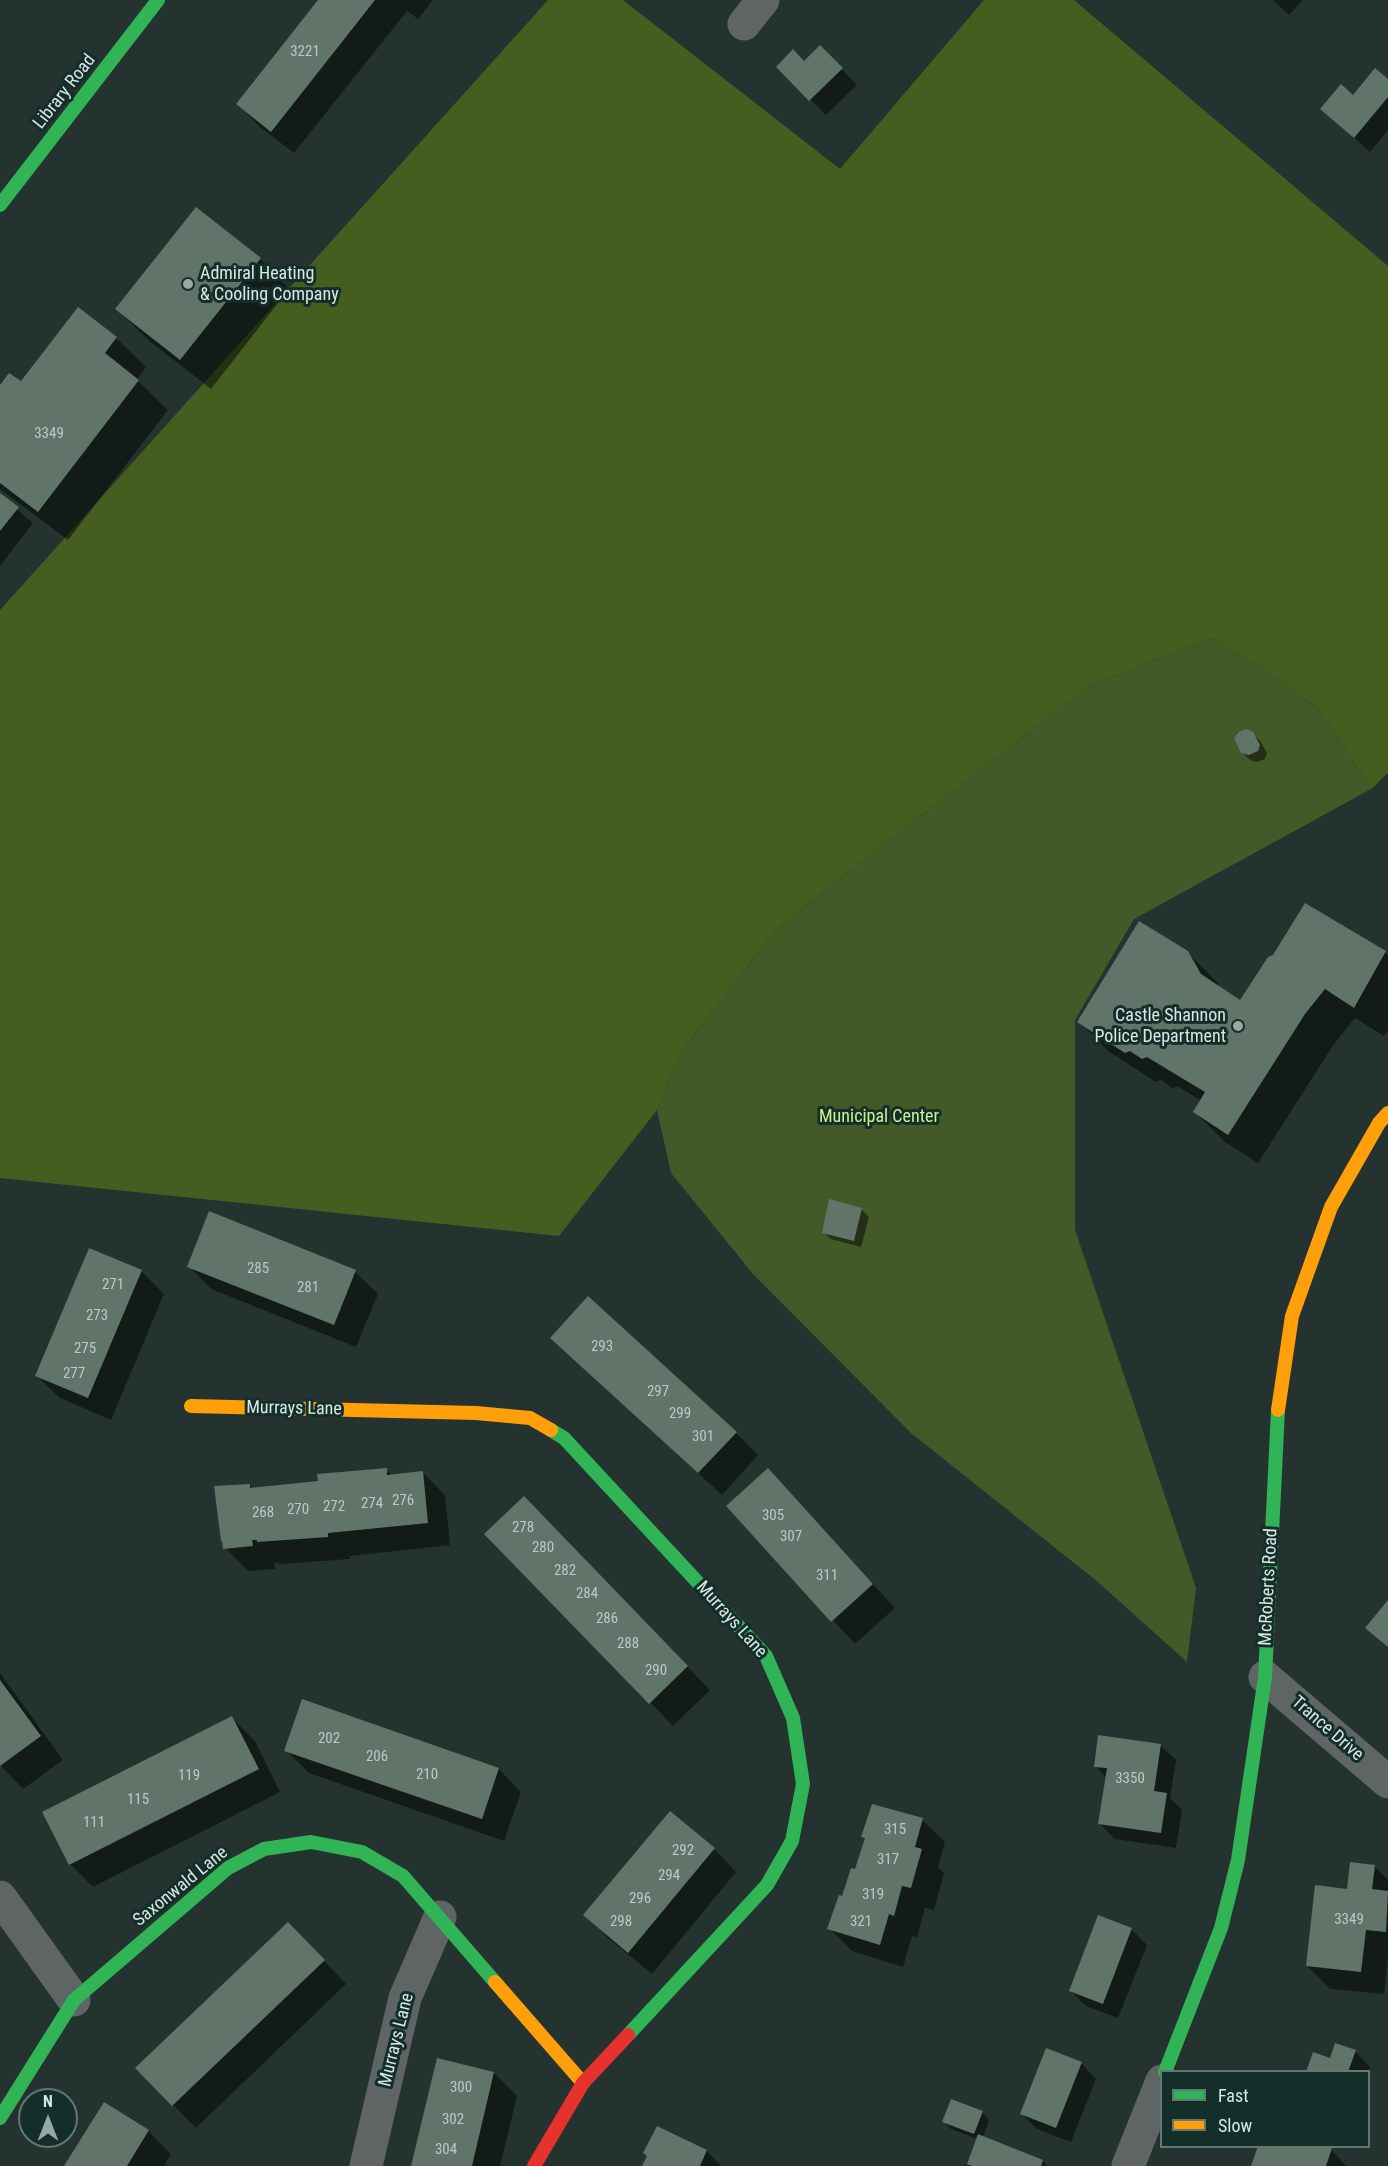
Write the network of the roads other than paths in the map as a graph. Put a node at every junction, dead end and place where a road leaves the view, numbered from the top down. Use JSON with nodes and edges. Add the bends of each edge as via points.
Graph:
{"nodes":[{"id":1,"x":158,"y":0,"type":"edge"},
{"id":2,"x":0,"y":206,"type":"edge"},
{"id":3,"x":1388,"y":1113,"type":"edge"},
{"id":4,"x":191,"y":1407,"type":"dead end"},
{"id":5,"x":1265,"y":1677,"type":"junction"},
{"id":6,"x":1388,"y":1782,"type":"edge"},
{"id":7,"x":0,"y":1897,"type":"edge"},
{"id":8,"x":440,"y":1917,"type":"junction"},
{"id":9,"x":74,"y":2000,"type":"junction"},
{"id":10,"x":1166,"y":2070,"type":"edge"},
{"id":11,"x":583,"y":2083,"type":"junction"},
{"id":12,"x":1160,"y":2084,"type":"edge"},
{"id":13,"x":0,"y":2118,"type":"edge"},
{"id":14,"x":366,"y":2166,"type":"edge"},
{"id":15,"x":534,"y":2166,"type":"edge"},
{"id":16,"x":1128,"y":2166,"type":"edge"}],
"edges":[{"from":1,"to":2,"type":"street","name":"Library Road"},
{"from":3,"to":5,"type":"street","name":"McRoberts Road","via":[[1331,1207],[1292,1316],[1276,1414]]},
{"from":4,"to":11,"type":"street","name":"Murrays Lane","via":[[476,1413],[530,1418],[564,1438],[765,1656],[793,1718],[803,1784],[792,1841],[767,1885]]},
{"from":5,"to":6,"type":"street","name":"Trance Drive"},
{"from":5,"to":10,"type":"street","name":"McRoberts Road","via":[[1238,1860],[1221,1928]]},
{"from":7,"to":9,"type":"street"},
{"from":8,"to":9,"type":"street","name":"Saxonwald Lane","via":[[404,1876],[362,1852],[311,1842],[264,1849],[228,1868]]},
{"from":8,"to":11,"type":"street","name":"Saxonwald Lane"},
{"from":8,"to":14,"type":"street","name":"Murrays Lane","via":[[405,1998]]},
{"from":9,"to":13,"type":"street","name":"Saxonwald Lane"},
{"from":11,"to":15,"type":"street","name":"Murrays Lane"},
{"from":12,"to":16,"type":"street"}]}
